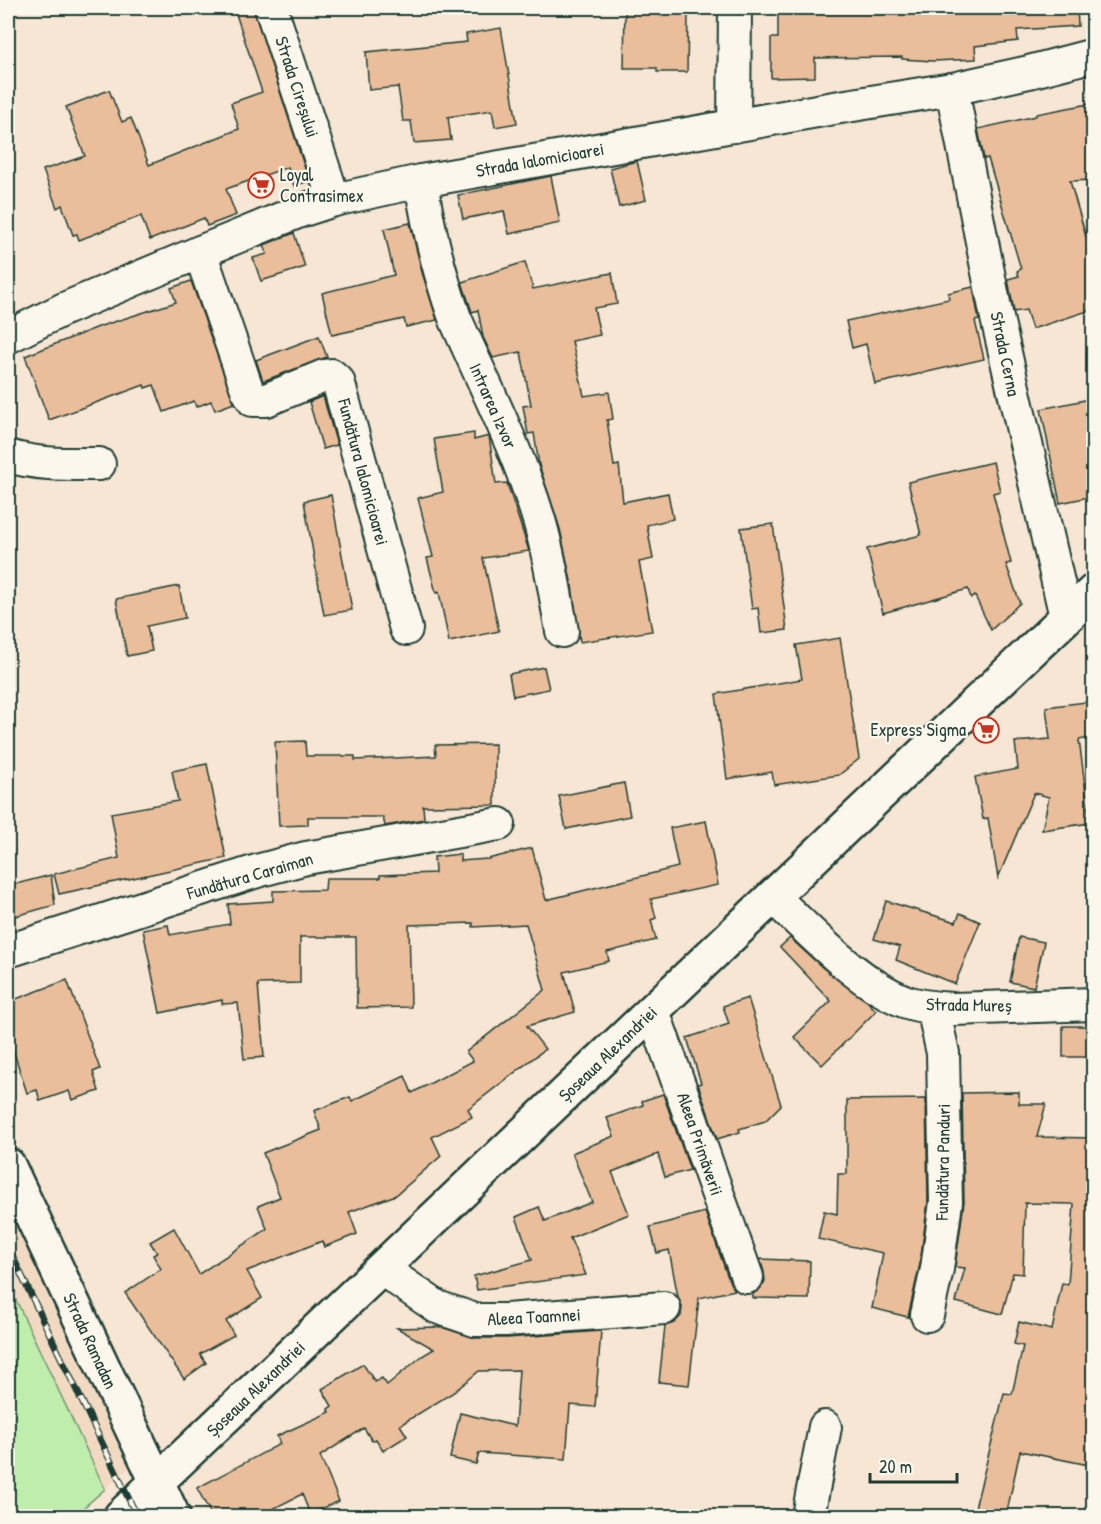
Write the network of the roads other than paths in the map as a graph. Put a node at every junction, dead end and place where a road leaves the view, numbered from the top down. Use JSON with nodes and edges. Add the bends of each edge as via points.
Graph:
{"nodes":[{"id":1,"x":271,"y":8,"type":"edge"},
{"id":2,"x":735,"y":8,"type":"edge"},
{"id":3,"x":1094,"y":55,"type":"edge"},
{"id":4,"x":952,"y":89,"type":"junction"},
{"id":5,"x":734,"y":126,"type":"junction"},
{"id":6,"x":421,"y":181,"type":"junction"},
{"id":7,"x":334,"y":200,"type":"junction"},
{"id":8,"x":200,"y":252,"type":"junction"},
{"id":9,"x":8,"y":337,"type":"edge"},
{"id":10,"x":8,"y":456,"type":"edge"},
{"id":11,"x":99,"y":464,"type":"dead end"},
{"id":12,"x":1094,"y":591,"type":"edge"},
{"id":13,"x":1066,"y":617,"type":"junction"},
{"id":14,"x":406,"y":629,"type":"dead end"},
{"id":15,"x":562,"y":631,"type":"dead end"},
{"id":16,"x":499,"y":824,"type":"dead end"},
{"id":17,"x":773,"y":897,"type":"junction"},
{"id":18,"x":8,"y":951,"type":"edge"},
{"id":19,"x":1094,"y":1004,"type":"edge"},
{"id":20,"x":933,"y":1008,"type":"junction"},
{"id":21,"x":653,"y":1011,"type":"junction"},
{"id":22,"x":8,"y":1166,"type":"edge"},
{"id":23,"x":382,"y":1269,"type":"junction"},
{"id":24,"x":747,"y":1277,"type":"dead end"},
{"id":25,"x":664,"y":1308,"type":"dead end"},
{"id":26,"x":927,"y":1315,"type":"dead end"},
{"id":27,"x":825,"y":1427,"type":"dead end"},
{"id":28,"x":157,"y":1483,"type":"junction"},
{"id":29,"x":121,"y":1516,"type":"edge"},
{"id":30,"x":173,"y":1516,"type":"edge"},
{"id":31,"x":808,"y":1516,"type":"edge"}],
"edges":[{"from":1,"to":7,"type":"street","name":"Strada Cireșului"},
{"from":2,"to":5,"type":"street"},
{"from":3,"to":4,"type":"street","name":"Strada Ialomicioarei"},
{"from":4,"to":5,"type":"street","name":"Strada Ialomicioarei"},
{"from":4,"to":13,"type":"street","name":"Strada Cerna","via":[[997,318]]},
{"from":5,"to":6,"type":"street","name":"Strada Ialomicioarei"},
{"from":6,"to":7,"type":"street","name":"Strada Ialomicioarei"},
{"from":6,"to":15,"type":"street","name":"Intrarea Izvor","via":[[445,291],[539,519]]},
{"from":7,"to":8,"type":"street","name":"Strada Ialomicioarei"},
{"from":8,"to":9,"type":"street","name":"Strada Ialomicioarei"},
{"from":8,"to":14,"type":"street","name":"Fundătura Ialomicioarei","via":[[253,400],[266,400],[324,376],[331,375],[338,381]]},
{"from":10,"to":11,"type":"street","via":[[56,465]]},
{"from":12,"to":13,"type":"main road","name":"Șoseaua Alexandriei"},
{"from":13,"to":17,"type":"main road","name":"Șoseaua Alexandriei"},
{"from":16,"to":18,"type":"street","name":"Fundătura Caraiman","via":[[306,858]]},
{"from":17,"to":20,"type":"street","name":"Strada Mureș","via":[[870,982],[904,1001]]},
{"from":17,"to":21,"type":"main road","name":"Șoseaua Alexandriei"},
{"from":19,"to":20,"type":"street","name":"Strada Mureș"},
{"from":20,"to":26,"type":"street","name":"Fundătura Panduri","via":[[943,1053],[945,1202]]},
{"from":21,"to":23,"type":"main road","name":"Șoseaua Alexandriei"},
{"from":21,"to":24,"type":"street","name":"Aleea Primăverii"},
{"from":22,"to":28,"type":"main road","name":"Strada Ramadan"},
{"from":23,"to":25,"type":"street","name":"Aleea Toamnei","via":[[437,1307],[475,1320]]},
{"from":23,"to":28,"type":"main road","name":"Șoseaua Alexandriei"},
{"from":27,"to":31,"type":"street"},
{"from":28,"to":29,"type":"main road","name":"Șoseaua Alexandriei"},
{"from":28,"to":30,"type":"main road","name":"Strada Ramadan"}]}
